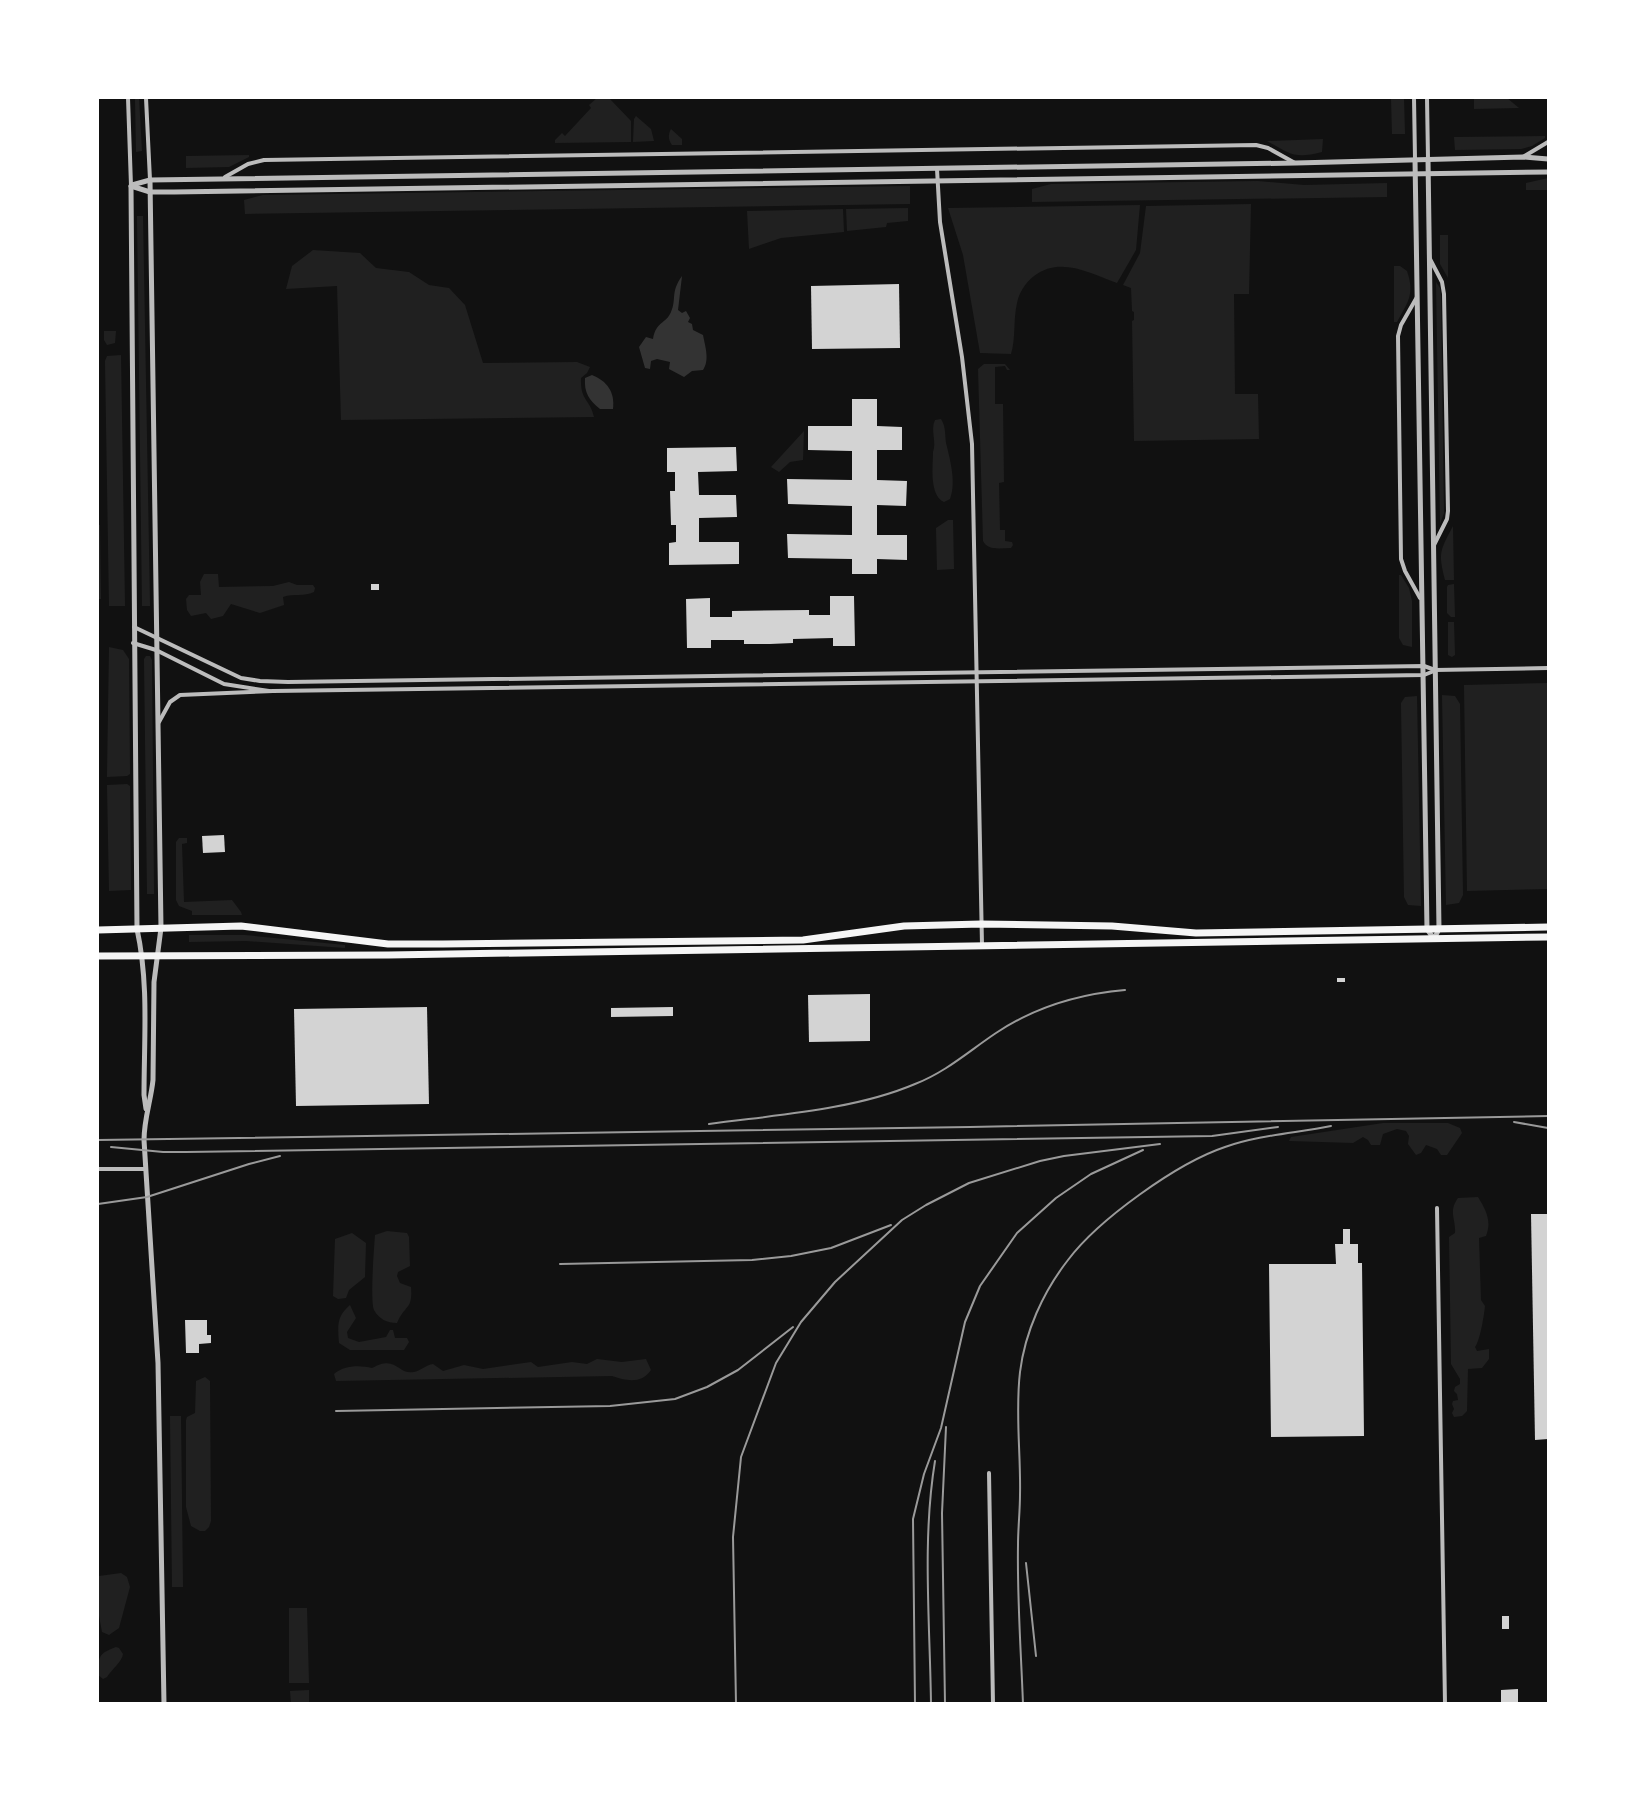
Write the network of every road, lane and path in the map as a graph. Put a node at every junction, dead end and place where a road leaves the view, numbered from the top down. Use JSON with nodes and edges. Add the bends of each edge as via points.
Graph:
{"nodes":[{"id":1,"x":128,"y":98,"type":"edge"},
{"id":2,"x":146,"y":98,"type":"edge"},
{"id":3,"x":1414,"y":98,"type":"edge"},
{"id":4,"x":1426,"y":98,"type":"edge"},
{"id":5,"x":1548,"y":142,"type":"edge"},
{"id":6,"x":1523,"y":157,"type":"junction"},
{"id":7,"x":1415,"y":159,"type":"junction"},
{"id":8,"x":1428,"y":159,"type":"junction"},
{"id":9,"x":1548,"y":159,"type":"edge"},
{"id":10,"x":1296,"y":163,"type":"junction"},
{"id":11,"x":937,"y":169,"type":"junction"},
{"id":12,"x":1548,"y":172,"type":"edge"},
{"id":13,"x":1415,"y":174,"type":"junction"},
{"id":14,"x":1428,"y":174,"type":"junction"},
{"id":15,"x":150,"y":180,"type":"junction"},
{"id":16,"x":221,"y":180,"type":"junction"},
{"id":17,"x":937,"y":181,"type":"junction"},
{"id":18,"x":131,"y":186,"type":"junction"},
{"id":19,"x":150,"y":192,"type":"junction"},
{"id":20,"x":1429,"y":259,"type":"junction"},
{"id":21,"x":1417,"y":296,"type":"junction"},
{"id":22,"x":1433,"y":548,"type":"junction"},
{"id":23,"x":1423,"y":602,"type":"junction"},
{"id":24,"x":133,"y":626,"type":"junction"},
{"id":25,"x":156,"y":637,"type":"junction"},
{"id":26,"x":133,"y":643,"type":"junction"},
{"id":27,"x":156,"y":650,"type":"junction"},
{"id":28,"x":1424,"y":666,"type":"junction"},
{"id":29,"x":1548,"y":668,"type":"edge"},
{"id":30,"x":1435,"y":670,"type":"junction"},
{"id":31,"x":976,"y":673,"type":"junction"},
{"id":32,"x":1424,"y":675,"type":"junction"},
{"id":33,"x":976,"y":681,"type":"junction"},
{"id":34,"x":273,"y":691,"type":"junction"},
{"id":35,"x":158,"y":724,"type":"junction"},
{"id":36,"x":981,"y":924,"type":"junction"},
{"id":37,"x":1548,"y":927,"type":"edge"},
{"id":38,"x":161,"y":928,"type":"junction"},
{"id":39,"x":137,"y":929,"type":"junction"},
{"id":40,"x":1427,"y":929,"type":"junction"},
{"id":41,"x":1440,"y":929,"type":"junction"},
{"id":42,"x":98,"y":930,"type":"edge"},
{"id":43,"x":1548,"y":937,"type":"edge"},
{"id":44,"x":1434,"y":939,"type":"junction"},
{"id":45,"x":982,"y":946,"type":"junction"},
{"id":46,"x":143,"y":955,"type":"junction"},
{"id":47,"x":98,"y":956,"type":"edge"},
{"id":48,"x":156,"y":956,"type":"junction"},
{"id":49,"x":146,"y":1111,"type":"junction"},
{"id":50,"x":98,"y":1168,"type":"edge"},
{"id":51,"x":146,"y":1168,"type":"junction"},
{"id":52,"x":1437,"y":1208,"type":"dead end"},
{"id":53,"x":989,"y":1473,"type":"dead end"},
{"id":54,"x":164,"y":1704,"type":"edge"},
{"id":55,"x":993,"y":1704,"type":"edge"},
{"id":56,"x":1445,"y":1704,"type":"edge"}],
"edges":[{"from":1,"to":18,"type":"street"},
{"from":2,"to":15,"type":"street"},
{"from":3,"to":7,"type":"street"},
{"from":4,"to":8,"type":"street"},
{"from":5,"to":6,"type":"street"},
{"from":6,"to":8,"type":"street"},
{"from":6,"to":9,"type":"street"},
{"from":7,"to":8,"type":"street"},
{"from":7,"to":10,"type":"street"},
{"from":7,"to":13,"type":"street"},
{"from":8,"to":14,"type":"street"},
{"from":10,"to":11,"type":"street"},
{"from":10,"to":16,"type":"street","via":[[1256,145],[854,150],[264,160],[248,164]]},
{"from":11,"to":16,"type":"street"},
{"from":11,"to":17,"type":"street"},
{"from":12,"to":14,"type":"street"},
{"from":13,"to":14,"type":"street"},
{"from":13,"to":17,"type":"street"},
{"from":13,"to":21,"type":"street"},
{"from":14,"to":20,"type":"street"},
{"from":15,"to":16,"type":"street"},
{"from":15,"to":18,"type":"street"},
{"from":15,"to":19,"type":"street"},
{"from":17,"to":19,"type":"street"},
{"from":17,"to":31,"type":"street","via":[[972,444]]},
{"from":18,"to":19,"type":"street"},
{"from":18,"to":24,"type":"street"},
{"from":19,"to":25,"type":"street"},
{"from":20,"to":22,"type":"street"},
{"from":20,"to":22,"type":"street","via":[[1444,294],[1448,511]]},
{"from":21,"to":23,"type":"street"},
{"from":21,"to":23,"type":"street","via":[[1398,336],[1401,536],[1403,565]]},
{"from":22,"to":30,"type":"street"},
{"from":23,"to":28,"type":"street"},
{"from":24,"to":25,"type":"street"},
{"from":24,"to":26,"type":"street"},
{"from":25,"to":27,"type":"street"},
{"from":25,"to":31,"type":"street","via":[[228,673],[260,681]]},
{"from":26,"to":27,"type":"street"},
{"from":26,"to":39,"type":"street"},
{"from":27,"to":34,"type":"street","via":[[224,684]]},
{"from":27,"to":35,"type":"street"},
{"from":28,"to":30,"type":"street"},
{"from":28,"to":31,"type":"street"},
{"from":28,"to":32,"type":"street"},
{"from":29,"to":30,"type":"street"},
{"from":30,"to":32,"type":"street"},
{"from":30,"to":41,"type":"street"},
{"from":31,"to":33,"type":"street"},
{"from":32,"to":33,"type":"street"},
{"from":32,"to":40,"type":"street"},
{"from":33,"to":34,"type":"street"},
{"from":33,"to":36,"type":"street"},
{"from":34,"to":35,"type":"street","via":[[180,695],[170,702]]},
{"from":35,"to":38,"type":"street"},
{"from":36,"to":38,"type":"main road","via":[[904,926],[803,940],[443,944],[388,944],[241,926]]},
{"from":36,"to":40,"type":"main road","via":[[1112,926],[1196,933]]},
{"from":36,"to":45,"type":"street"},
{"from":37,"to":41,"type":"main road"},
{"from":38,"to":39,"type":"main road"},
{"from":38,"to":48,"type":"street"},
{"from":39,"to":42,"type":"main road"},
{"from":39,"to":46,"type":"street"},
{"from":40,"to":41,"type":"main road"},
{"from":40,"to":44,"type":"street"},
{"from":41,"to":44,"type":"street"},
{"from":43,"to":44,"type":"main road"},
{"from":44,"to":45,"type":"main road"},
{"from":45,"to":48,"type":"main road"},
{"from":46,"to":47,"type":"main road"},
{"from":46,"to":48,"type":"main road"},
{"from":46,"to":49,"type":"street"},
{"from":48,"to":49,"type":"street","via":[[153,1080]]},
{"from":49,"to":51,"type":"street"},
{"from":50,"to":51,"type":"street"},
{"from":51,"to":54,"type":"street","via":[[158,1363]]},
{"from":52,"to":56,"type":"street"},
{"from":53,"to":55,"type":"street"}]}
